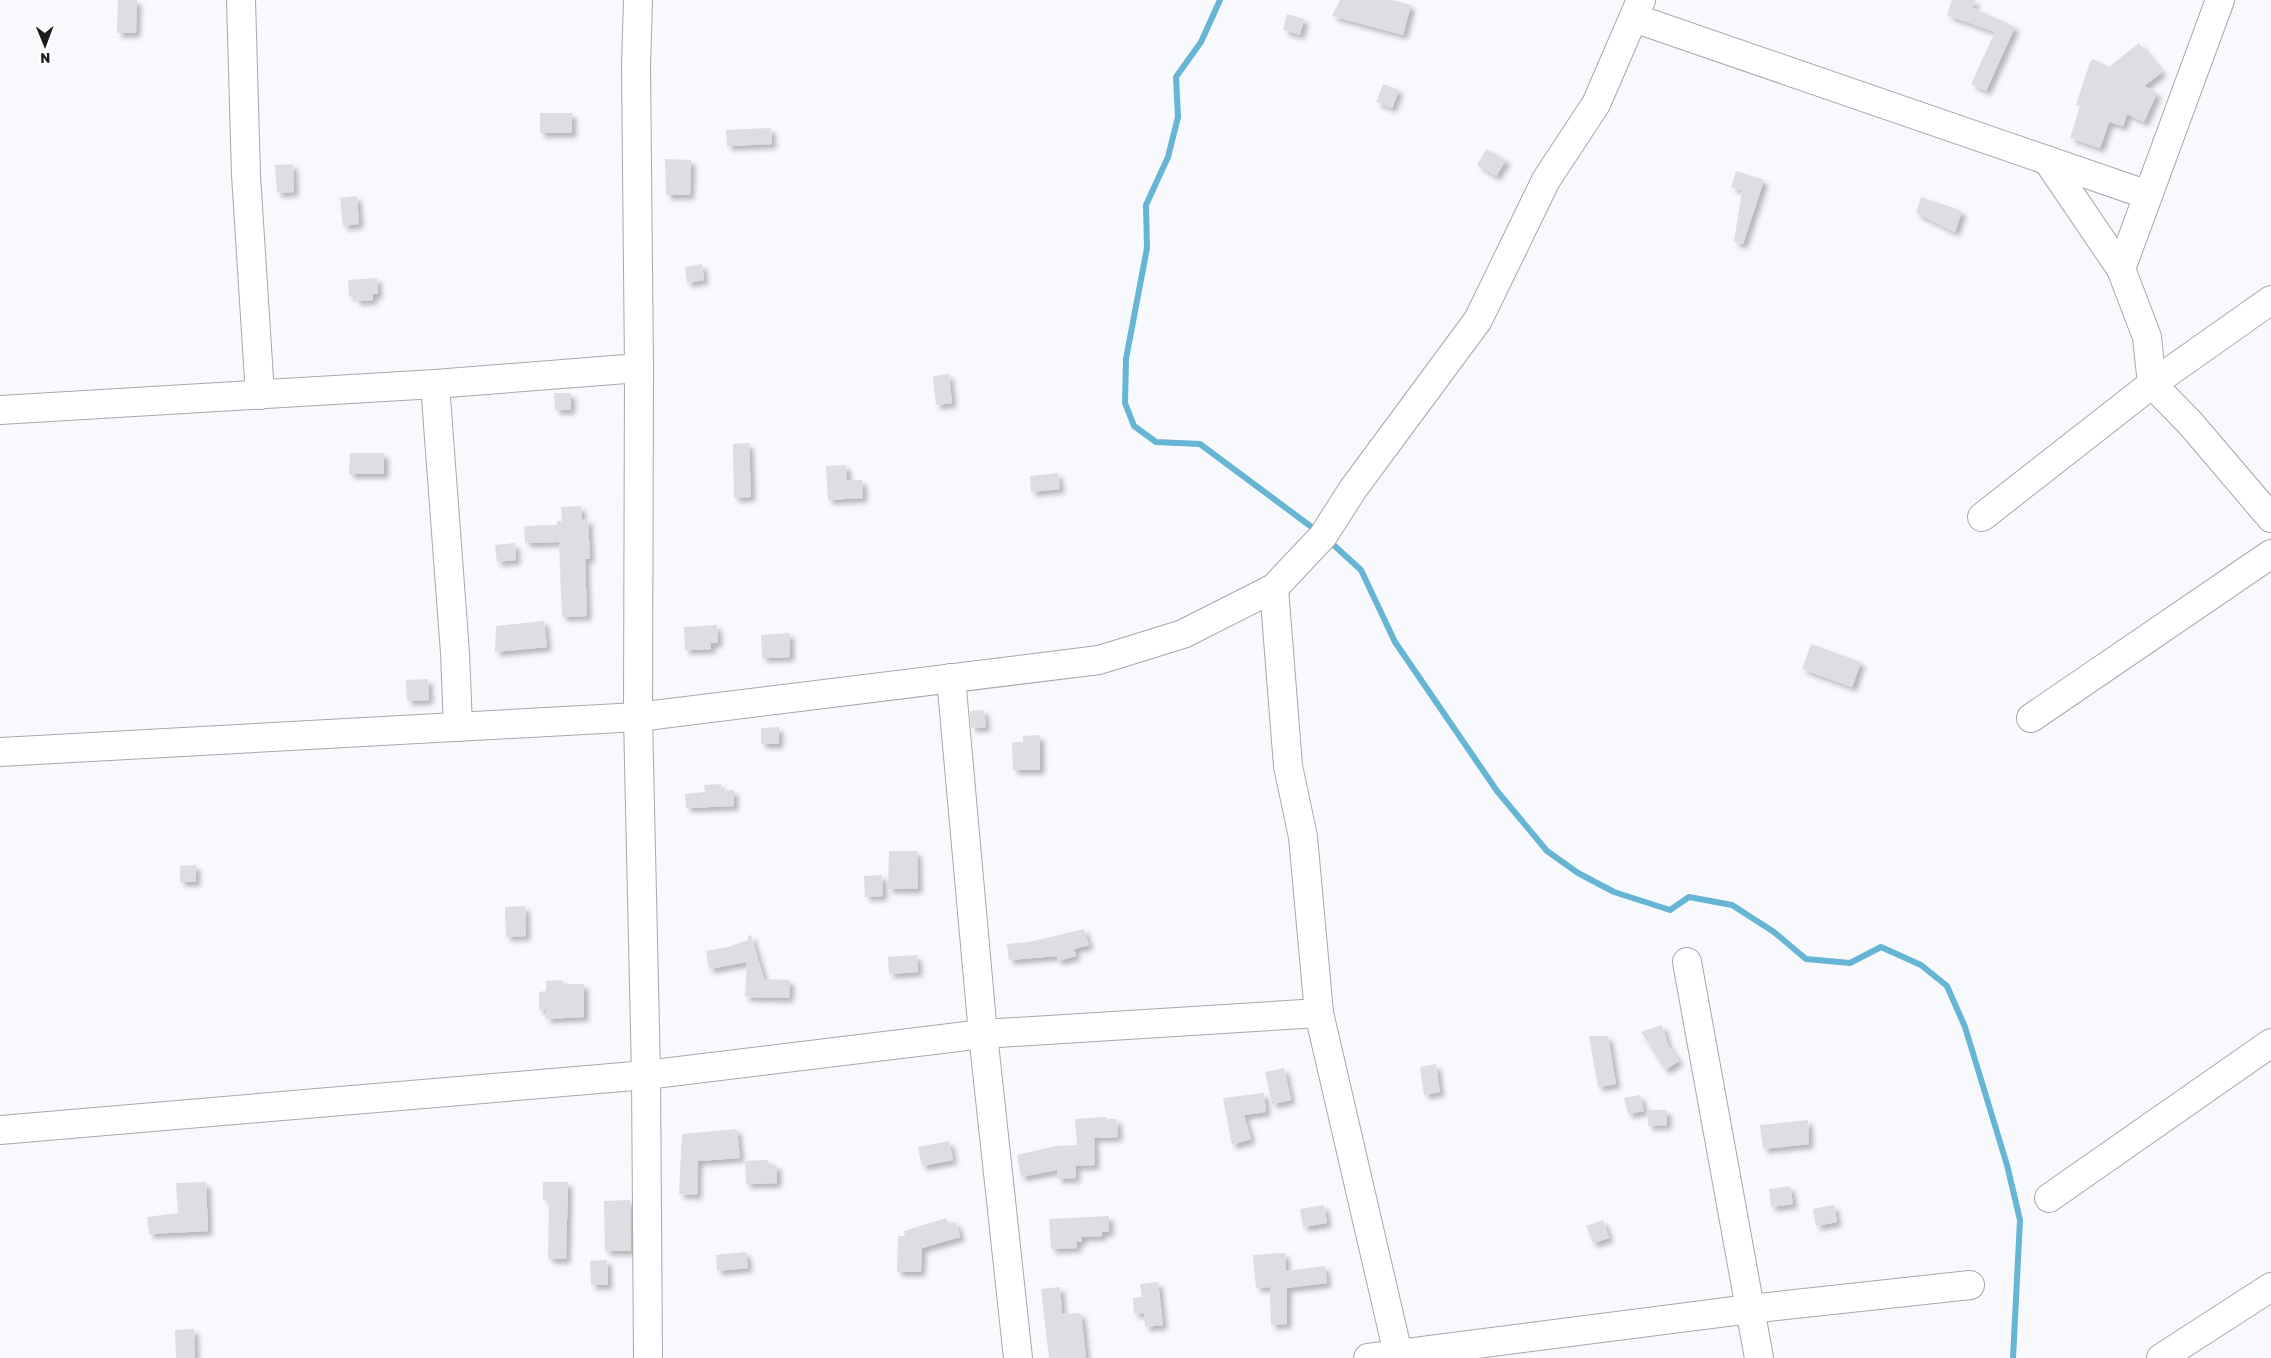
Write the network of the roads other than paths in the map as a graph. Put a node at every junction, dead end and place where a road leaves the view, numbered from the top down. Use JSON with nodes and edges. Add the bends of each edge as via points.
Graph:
{"nodes":[{"id":1,"x":241,"y":0,"type":"edge"},
{"id":2,"x":638,"y":0,"type":"edge"},
{"id":3,"x":2220,"y":0,"type":"edge"},
{"id":4,"x":1638,"y":9,"type":"edge"},
{"id":5,"x":2047,"y":160,"type":"junction"},
{"id":6,"x":2148,"y":195,"type":"junction"},
{"id":7,"x":2121,"y":269,"type":"junction"},
{"id":8,"x":2271,"y":300,"type":"edge"},
{"id":9,"x":639,"y":368,"type":"junction"},
{"id":10,"x":434,"y":384,"type":"junction"},
{"id":11,"x":2152,"y":384,"type":"junction"},
{"id":12,"x":260,"y":395,"type":"junction"},
{"id":13,"x":0,"y":410,"type":"edge"},
{"id":14,"x":1982,"y":517,"type":"dead end"},
{"id":15,"x":2271,"y":518,"type":"edge"},
{"id":16,"x":2271,"y":554,"type":"edge"},
{"id":17,"x":1274,"y":588,"type":"junction"},
{"id":18,"x":951,"y":678,"type":"junction"},
{"id":19,"x":638,"y":717,"type":"junction"},
{"id":20,"x":2031,"y":718,"type":"dead end"},
{"id":21,"x":458,"y":727,"type":"junction"},
{"id":22,"x":0,"y":752,"type":"edge"},
{"id":23,"x":1686,"y":962,"type":"dead end"},
{"id":24,"x":1319,"y":1013,"type":"junction"},
{"id":25,"x":983,"y":1034,"type":"junction"},
{"id":26,"x":2271,"y":1043,"type":"edge"},
{"id":27,"x":646,"y":1075,"type":"junction"},
{"id":28,"x":0,"y":1130,"type":"edge"},
{"id":29,"x":2049,"y":1198,"type":"dead end"},
{"id":30,"x":1970,"y":1285,"type":"dead end"},
{"id":31,"x":2271,"y":1288,"type":"edge"},
{"id":32,"x":1750,"y":1308,"type":"junction"},
{"id":33,"x":1398,"y":1356,"type":"edge"},
{"id":34,"x":648,"y":1358,"type":"edge"},
{"id":35,"x":1018,"y":1358,"type":"edge"},
{"id":36,"x":1368,"y":1358,"type":"edge"},
{"id":37,"x":1759,"y":1358,"type":"edge"},
{"id":38,"x":2161,"y":1358,"type":"edge"}],
"edges":[{"from":1,"to":12,"type":"street","via":[[246,176]]},
{"from":2,"to":9,"type":"street"},
{"from":3,"to":6,"type":"street"},
{"from":4,"to":5,"type":"street"},
{"from":4,"to":17,"type":"street","via":[[1596,104],[1546,180],[1478,320],[1353,489],[1323,536]]},
{"from":5,"to":6,"type":"street"},
{"from":5,"to":7,"type":"street"},
{"from":6,"to":7,"type":"street"},
{"from":7,"to":11,"type":"street","via":[[2147,337]]},
{"from":8,"to":11,"type":"street"},
{"from":9,"to":10,"type":"street"},
{"from":9,"to":19,"type":"street"},
{"from":10,"to":12,"type":"street"},
{"from":10,"to":21,"type":"street"},
{"from":11,"to":14,"type":"street"},
{"from":11,"to":15,"type":"street","via":[[2191,424]]},
{"from":12,"to":13,"type":"street"},
{"from":16,"to":20,"type":"street"},
{"from":17,"to":18,"type":"street","via":[[1184,634],[1099,660]]},
{"from":17,"to":24,"type":"street","via":[[1288,766],[1303,837]]},
{"from":18,"to":19,"type":"street"},
{"from":18,"to":25,"type":"street"},
{"from":19,"to":21,"type":"street"},
{"from":19,"to":27,"type":"street"},
{"from":21,"to":22,"type":"street"},
{"from":23,"to":32,"type":"street"},
{"from":24,"to":25,"type":"street"},
{"from":24,"to":33,"type":"street"},
{"from":25,"to":27,"type":"street"},
{"from":25,"to":35,"type":"street"},
{"from":26,"to":29,"type":"street"},
{"from":27,"to":28,"type":"street"},
{"from":27,"to":34,"type":"street"},
{"from":30,"to":32,"type":"street"},
{"from":31,"to":38,"type":"street"},
{"from":32,"to":33,"type":"street"},
{"from":32,"to":37,"type":"street"},
{"from":33,"to":36,"type":"street"}]}
